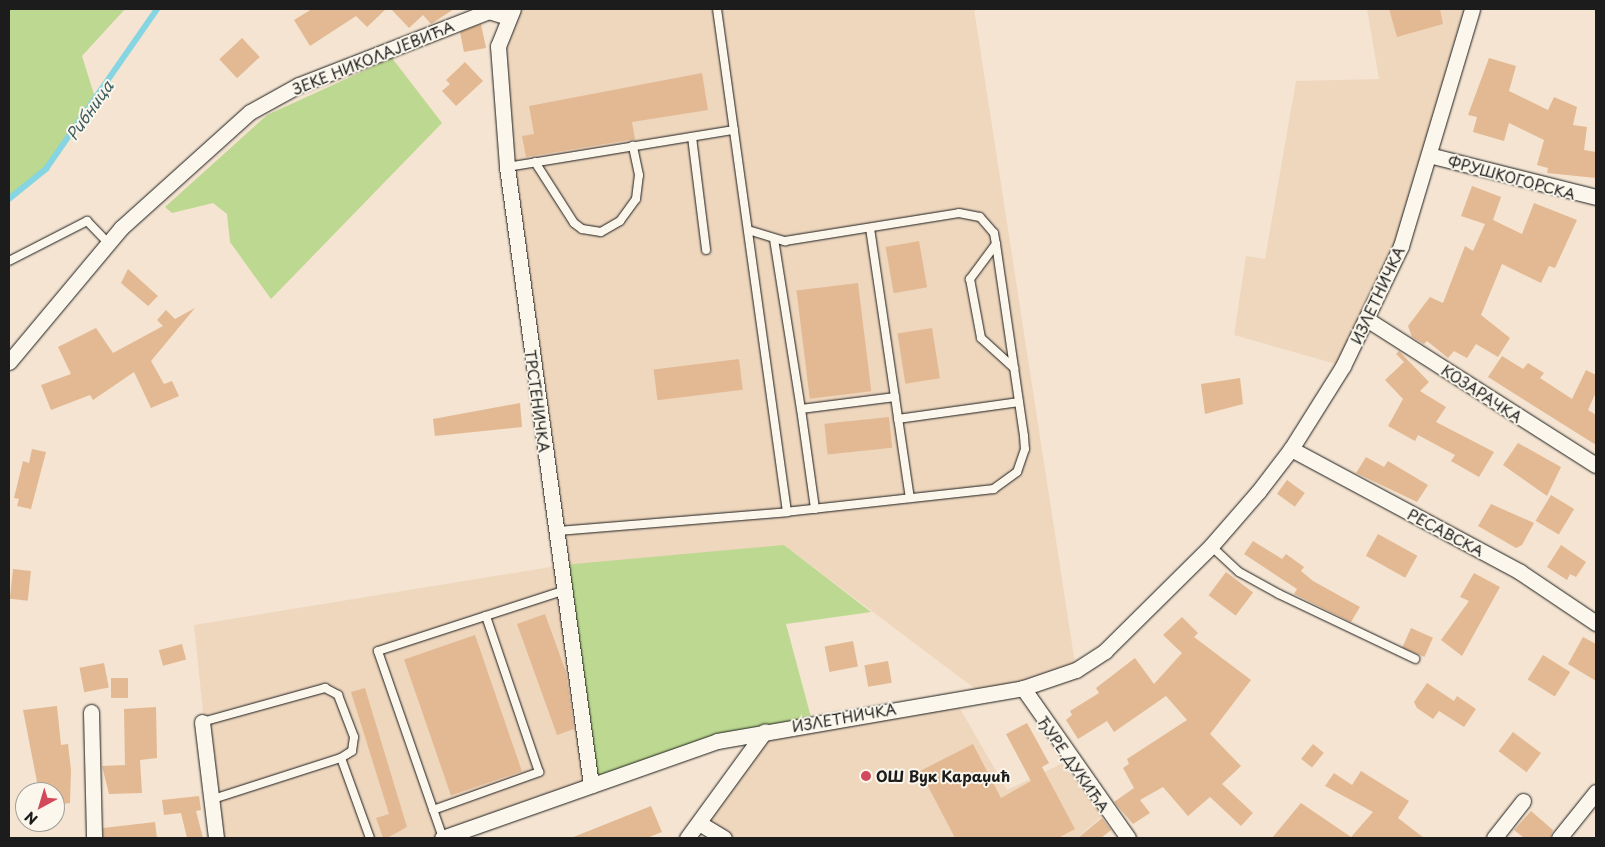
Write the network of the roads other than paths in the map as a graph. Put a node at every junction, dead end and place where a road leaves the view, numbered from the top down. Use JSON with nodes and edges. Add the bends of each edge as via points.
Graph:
{"nodes":[{"id":1,"x":717,"y":9,"type":"edge"},
{"id":2,"x":1472,"y":9,"type":"edge"},
{"id":3,"x":488,"y":10,"type":"edge"},
{"id":4,"x":511,"y":13,"type":"edge"},
{"id":5,"x":498,"y":46,"type":"junction"},
{"id":6,"x":734,"y":130,"type":"junction"},
{"id":7,"x":692,"y":137,"type":"junction"},
{"id":8,"x":634,"y":146,"type":"junction"},
{"id":9,"x":1429,"y":155,"type":"junction"},
{"id":10,"x":535,"y":162,"type":"junction"},
{"id":11,"x":507,"y":167,"type":"junction"},
{"id":12,"x":1596,"y":197,"type":"edge"},
{"id":13,"x":870,"y":228,"type":"junction"},
{"id":14,"x":748,"y":230,"type":"junction"},
{"id":15,"x":774,"y":239,"type":"junction"},
{"id":16,"x":996,"y":244,"type":"junction"},
{"id":17,"x":111,"y":245,"type":"junction"},
{"id":18,"x":706,"y":250,"type":"dead end"},
{"id":19,"x":9,"y":261,"type":"edge"},
{"id":20,"x":1368,"y":320,"type":"junction"},
{"id":21,"x":9,"y":362,"type":"edge"},
{"id":22,"x":1014,"y":368,"type":"junction"},
{"id":23,"x":895,"y":396,"type":"junction"},
{"id":24,"x":1019,"y":402,"type":"junction"},
{"id":25,"x":801,"y":409,"type":"junction"},
{"id":26,"x":898,"y":419,"type":"junction"},
{"id":27,"x":1291,"y":449,"type":"junction"},
{"id":28,"x":1596,"y":465,"type":"edge"},
{"id":29,"x":910,"y":498,"type":"junction"},
{"id":30,"x":815,"y":509,"type":"junction"},
{"id":31,"x":787,"y":512,"type":"junction"},
{"id":32,"x":558,"y":531,"type":"junction"},
{"id":33,"x":1211,"y":546,"type":"junction"},
{"id":34,"x":567,"y":590,"type":"junction"},
{"id":35,"x":486,"y":616,"type":"junction"},
{"id":36,"x":1596,"y":623,"type":"edge"},
{"id":37,"x":1415,"y":658,"type":"dead end"},
{"id":38,"x":1023,"y":688,"type":"junction"},
{"id":39,"x":92,"y":712,"type":"dead end"},
{"id":40,"x":202,"y":722,"type":"joint"},
{"id":41,"x":765,"y":731,"type":"junction"},
{"id":42,"x":341,"y":758,"type":"junction"},
{"id":43,"x":591,"y":785,"type":"junction"},
{"id":44,"x":1596,"y":792,"type":"edge"},
{"id":45,"x":208,"y":800,"type":"junction"},
{"id":46,"x":1523,"y":801,"type":"dead end"},
{"id":47,"x":433,"y":810,"type":"junction"},
{"id":48,"x":699,"y":823,"type":"junction"},
{"id":49,"x":94,"y":838,"type":"edge"},
{"id":50,"x":216,"y":838,"type":"edge"},
{"id":51,"x":370,"y":838,"type":"edge"},
{"id":52,"x":442,"y":838,"type":"edge"},
{"id":53,"x":687,"y":838,"type":"edge"},
{"id":54,"x":724,"y":838,"type":"edge"},
{"id":55,"x":1128,"y":838,"type":"edge"},
{"id":56,"x":1494,"y":838,"type":"edge"},
{"id":57,"x":1558,"y":838,"type":"edge"}],
"edges":[{"from":1,"to":6,"type":"lane"},
{"from":2,"to":9,"type":"street","name":"ИЗЛЕТНИЧКА"},
{"from":3,"to":4,"type":"street"},
{"from":3,"to":5,"type":"street"},
{"from":3,"to":17,"type":"street","name":"ЗЕКЕ НИКОЛАЈЕВИЋА","via":[[299,85],[250,112],[121,228]]},
{"from":4,"to":5,"type":"street","name":"ТРСТЕНИЧКА"},
{"from":5,"to":11,"type":"street","name":"ТРСТЕНИЧКА"},
{"from":6,"to":7,"type":"lane"},
{"from":6,"to":14,"type":"lane"},
{"from":7,"to":8,"type":"lane"},
{"from":7,"to":18,"type":"lane"},
{"from":8,"to":10,"type":"lane"},
{"from":8,"to":10,"type":"lane","via":[[639,175],[636,199],[620,220],[601,232],[582,229],[574,222]]},
{"from":9,"to":12,"type":"street","name":"ФРУШКОГОРСКА"},
{"from":9,"to":20,"type":"street","name":"ИЗЛЕТНИЧКА","via":[[1401,246]]},
{"from":10,"to":11,"type":"lane"},
{"from":11,"to":32,"type":"street","name":"ТРСТЕНИЧКА"},
{"from":13,"to":15,"type":"lane"},
{"from":13,"to":16,"type":"lane","via":[[971,214],[988,224]]},
{"from":13,"to":23,"type":"lane"},
{"from":14,"to":15,"type":"lane"},
{"from":14,"to":31,"type":"lane"},
{"from":15,"to":25,"type":"lane"},
{"from":16,"to":22,"type":"lane"},
{"from":16,"to":22,"type":"lane","via":[[970,279],[978,331],[986,345]]},
{"from":17,"to":19,"type":"lane","via":[[86,221]]},
{"from":17,"to":21,"type":"street","name":"ЗЕКЕ НИКОЛАЈЕВИЋА","via":[[38,324]]},
{"from":20,"to":27,"type":"street","name":"ИЗЛЕТНИЧКА"},
{"from":20,"to":28,"type":"street","name":"КОЗАРАЧКА"},
{"from":22,"to":24,"type":"lane"},
{"from":23,"to":25,"type":"lane"},
{"from":23,"to":26,"type":"lane"},
{"from":24,"to":26,"type":"lane"},
{"from":24,"to":29,"type":"lane","via":[[1025,449],[1017,472],[1006,482],[994,489]]},
{"from":25,"to":30,"type":"lane"},
{"from":26,"to":29,"type":"lane"},
{"from":27,"to":33,"type":"street","name":"ИЗЛЕТНИЧКА"},
{"from":27,"to":36,"type":"street","name":"РЕСАВСКА","via":[[1520,572]]},
{"from":29,"to":30,"type":"lane"},
{"from":30,"to":31,"type":"lane"},
{"from":31,"to":32,"type":"lane"},
{"from":32,"to":34,"type":"street","name":"ТРСТЕНИЧКА"},
{"from":33,"to":37,"type":"lane","via":[[1239,572],[1279,594]]},
{"from":33,"to":38,"type":"street","name":"ИЗЛЕТНИЧКА","via":[[1105,651],[1076,670]]},
{"from":34,"to":35,"type":"lane"},
{"from":34,"to":43,"type":"street","name":"ТРСТЕНИЧКА"},
{"from":35,"to":47,"type":"lane","via":[[539,772]]},
{"from":35,"to":47,"type":"lane","via":[[378,650]]},
{"from":38,"to":41,"type":"street","name":"ИЗЛЕТНИЧКА"},
{"from":38,"to":55,"type":"street","name":"ЂУРЕ ДУКИЋА"},
{"from":39,"to":49,"type":"street"},
{"from":40,"to":42,"type":"lane","via":[[325,688],[338,695],[354,737],[352,751]]},
{"from":40,"to":45,"type":"street"},
{"from":41,"to":43,"type":"street","name":"ИЗЛЕТНИЧКА","via":[[717,741]]},
{"from":41,"to":48,"type":"street"},
{"from":42,"to":45,"type":"lane"},
{"from":42,"to":51,"type":"lane"},
{"from":43,"to":52,"type":"street","name":"ИЗЛЕТНИЧКА"},
{"from":44,"to":57,"type":"street"},
{"from":45,"to":50,"type":"street"},
{"from":46,"to":56,"type":"street"},
{"from":47,"to":52,"type":"lane"},
{"from":48,"to":53,"type":"street"},
{"from":48,"to":54,"type":"street"}]}
